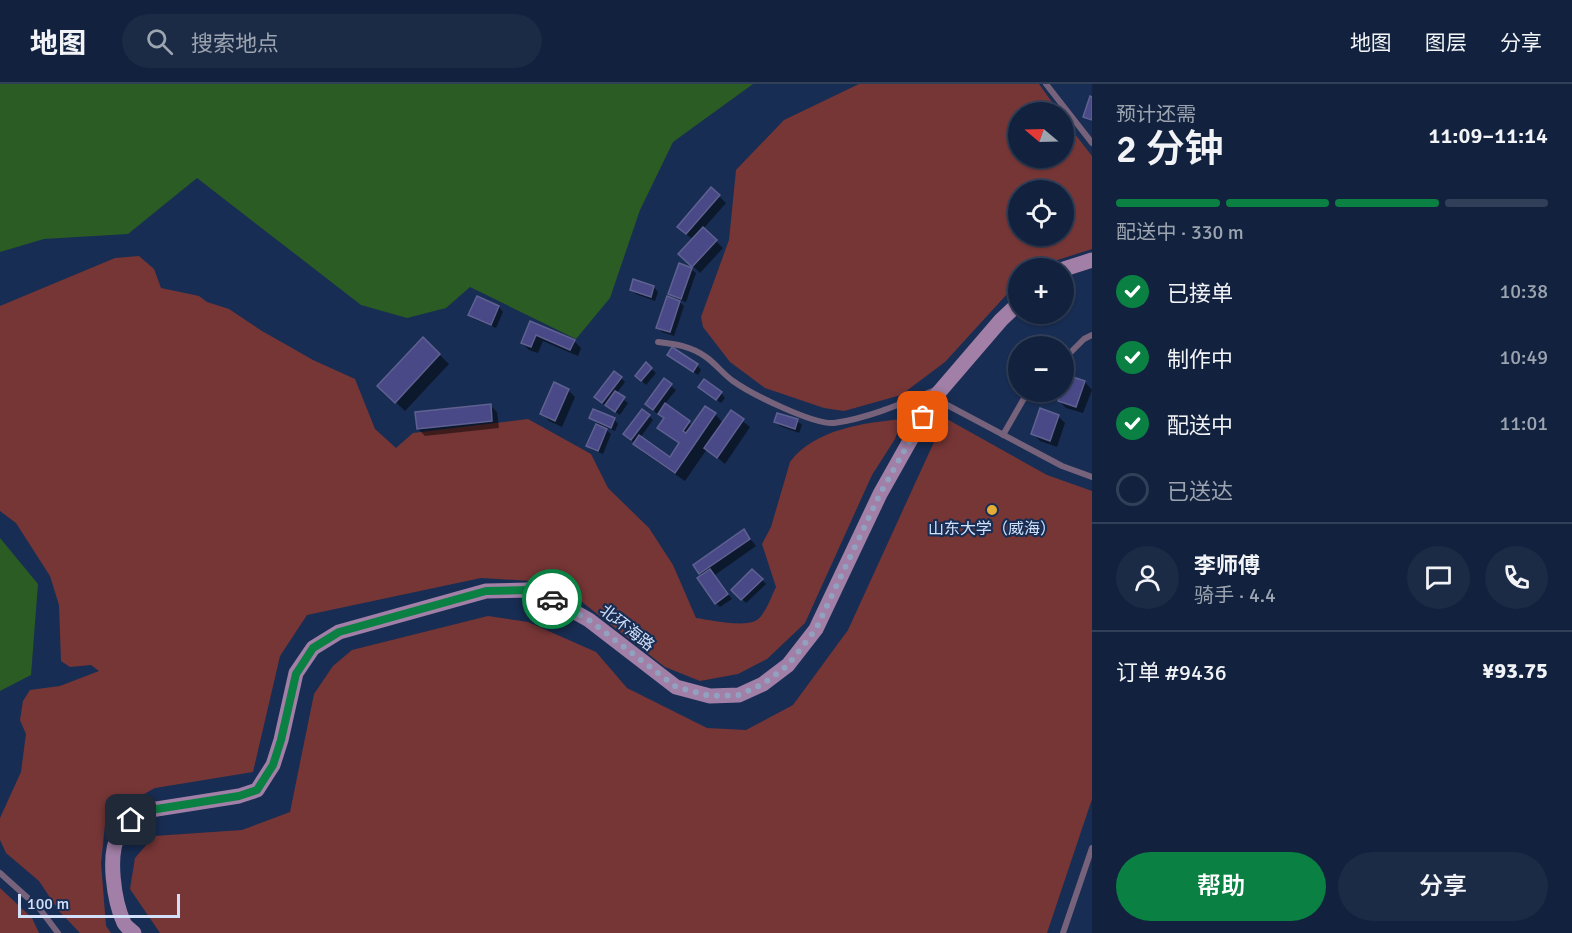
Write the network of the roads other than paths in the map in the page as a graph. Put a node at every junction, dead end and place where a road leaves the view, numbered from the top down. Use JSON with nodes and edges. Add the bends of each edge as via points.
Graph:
{"nodes":[{"id":1,"x":1046,"y":84,"type":"edge"},
{"id":2,"x":1092,"y":143,"type":"edge"},
{"id":3,"x":1092,"y":260,"type":"edge"},
{"id":4,"x":1074,"y":266,"type":"edge"},
{"id":5,"x":1008,"y":314,"type":"edge"},
{"id":6,"x":1092,"y":335,"type":"edge"},
{"id":7,"x":658,"y":342,"type":"dead end"},
{"id":8,"x":1074,"y":349,"type":"edge"},
{"id":9,"x":939,"y":392,"type":"junction"},
{"id":10,"x":1022,"y":402,"type":"edge"},
{"id":11,"x":1003,"y":435,"type":"junction"},
{"id":12,"x":1092,"y":477,"type":"edge"},
{"id":13,"x":1092,"y":848,"type":"edge"},
{"id":14,"x":0,"y":873,"type":"edge"},
{"id":15,"x":57,"y":933,"type":"edge"},
{"id":16,"x":134,"y":933,"type":"edge"},
{"id":17,"x":1063,"y":933,"type":"edge"}],
"edges":[{"from":1,"to":2,"type":"lane"},
{"from":3,"to":4,"type":"main road"},
{"from":5,"to":9,"type":"main road","name":"北环海路"},
{"from":6,"to":8,"type":"lane"},
{"from":7,"to":9,"type":"lane","via":[[681,344],[705,356],[734,382],[765,399],[810,419],[832,423]]},
{"from":9,"to":11,"type":"lane"},
{"from":9,"to":16,"type":"main road","name":"北环海路","via":[[880,494],[816,629],[788,665],[763,684],[739,695],[710,696],[676,687],[589,620],[528,590],[486,591],[339,632],[313,648],[296,674],[273,765],[257,790],[144,811],[119,833],[113,850],[113,877],[125,924]]},
{"from":10,"to":11,"type":"lane"},
{"from":11,"to":12,"type":"lane"},
{"from":13,"to":17,"type":"lane"},
{"from":14,"to":15,"type":"lane","via":[[39,908]]}]}
